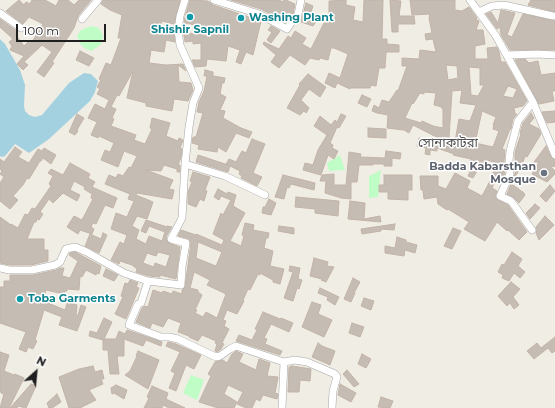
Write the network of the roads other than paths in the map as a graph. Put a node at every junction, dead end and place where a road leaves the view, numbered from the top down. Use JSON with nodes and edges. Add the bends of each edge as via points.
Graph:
{"nodes":[{"id":1,"x":98,"y":0,"type":"edge"},
{"id":2,"x":186,"y":0,"type":"edge"},
{"id":3,"x":214,"y":0,"type":"edge"},
{"id":4,"x":301,"y":0,"type":"edge"},
{"id":5,"x":470,"y":0,"type":"edge"},
{"id":6,"x":478,"y":12,"type":"junction"},
{"id":7,"x":0,"y":13,"type":"edge"},
{"id":8,"x":553,"y":16,"type":"dead end"},
{"id":9,"x":82,"y":19,"type":"dead end"},
{"id":10,"x":21,"y":28,"type":"dead end"},
{"id":11,"x":507,"y":55,"type":"junction"},
{"id":12,"x":555,"y":55,"type":"edge"},
{"id":13,"x":533,"y":102,"type":"junction"},
{"id":14,"x":555,"y":155,"type":"edge"},
{"id":15,"x":185,"y":164,"type":"junction"},
{"id":16,"x":265,"y":195,"type":"dead end"},
{"id":17,"x":532,"y":230,"type":"dead end"},
{"id":18,"x":0,"y":268,"type":"edge"},
{"id":19,"x":148,"y":281,"type":"junction"},
{"id":20,"x":284,"y":362,"type":"junction"},
{"id":21,"x":282,"y":408,"type":"edge"},
{"id":22,"x":332,"y":408,"type":"edge"}],
"edges":[{"from":1,"to":9,"type":"street"},
{"from":2,"to":15,"type":"street","via":[[178,30],[180,45],[199,88],[193,103]]},
{"from":3,"to":4,"type":"street","via":[[259,14],[286,29],[297,19]]},
{"from":5,"to":6,"type":"street"},
{"from":6,"to":8,"type":"street","via":[[492,6],[504,5]]},
{"from":6,"to":11,"type":"street"},
{"from":7,"to":10,"type":"street"},
{"from":11,"to":12,"type":"street"},
{"from":11,"to":13,"type":"street"},
{"from":13,"to":14,"type":"street"},
{"from":13,"to":17,"type":"street","via":[[518,121],[510,151],[510,174],[500,196],[511,201]]},
{"from":15,"to":16,"type":"street","via":[[225,176]]},
{"from":15,"to":19,"type":"street","via":[[182,218],[171,239],[186,243],[181,285]]},
{"from":18,"to":19,"type":"street","via":[[32,270],[55,265],[60,262],[66,249],[75,247],[124,273]]},
{"from":19,"to":20,"type":"street","via":[[141,303],[138,304],[129,325],[161,337],[178,339],[216,357],[236,346]]},
{"from":20,"to":21,"type":"street"},
{"from":20,"to":22,"type":"street","via":[[307,362],[335,374],[337,377]]}]}
